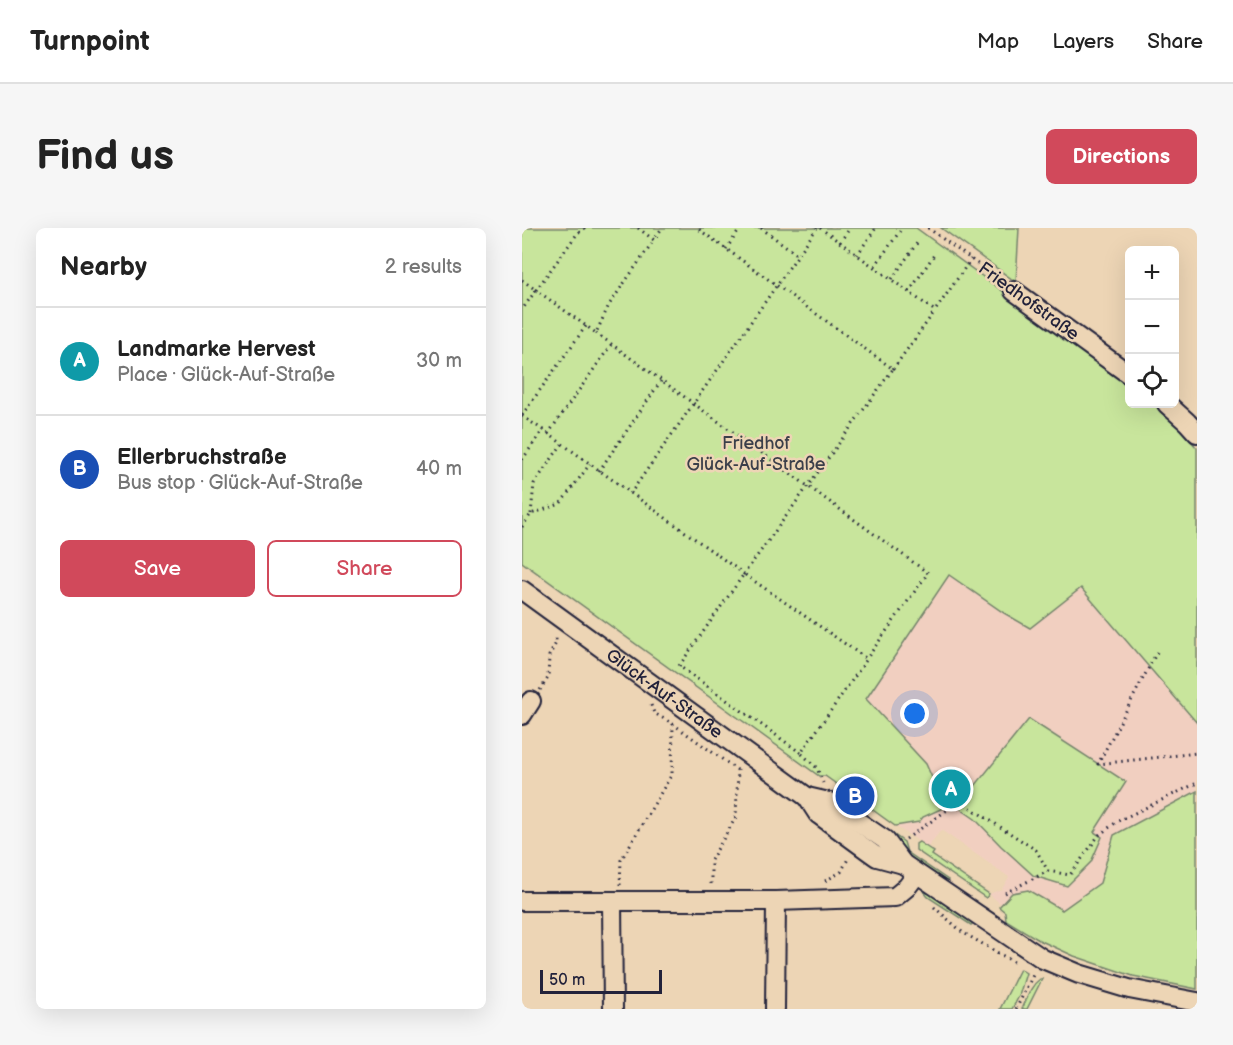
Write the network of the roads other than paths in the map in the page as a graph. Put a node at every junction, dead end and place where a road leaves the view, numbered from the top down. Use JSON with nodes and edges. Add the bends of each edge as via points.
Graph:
{"nodes":[{"id":1,"x":1014,"y":291,"type":"road end"},
{"id":2,"x":1125,"y":371,"type":"edge"},
{"id":3,"x":1171,"y":408,"type":"edge"},
{"id":4,"x":1197,"y":433,"type":"edge"},
{"id":5,"x":522,"y":590,"type":"edge"},
{"id":6,"x":910,"y":870,"type":"junction"},
{"id":7,"x":616,"y":896,"type":"junction"},
{"id":8,"x":522,"y":901,"type":"edge"},
{"id":9,"x":776,"y":901,"type":"junction"},
{"id":10,"x":1197,"y":1002,"type":"edge"},
{"id":11,"x":613,"y":1009,"type":"edge"},
{"id":12,"x":775,"y":1009,"type":"edge"}],
"edges":[{"from":1,"to":2,"type":"street","name":"Friedhofstraße"},
{"from":3,"to":4,"type":"street"},
{"from":5,"to":6,"type":"street","name":"Glück-Auf-Straße","via":[[807,796],[818,814],[870,852]]},
{"from":6,"to":9,"type":"street","via":[[907,887],[895,897]]},
{"from":6,"to":10,"type":"street","name":"Glück-Auf-Straße","via":[[1043,959],[1129,989]]},
{"from":7,"to":8,"type":"street"},
{"from":7,"to":9,"type":"street"},
{"from":7,"to":11,"type":"street"},
{"from":9,"to":12,"type":"street"}]}
